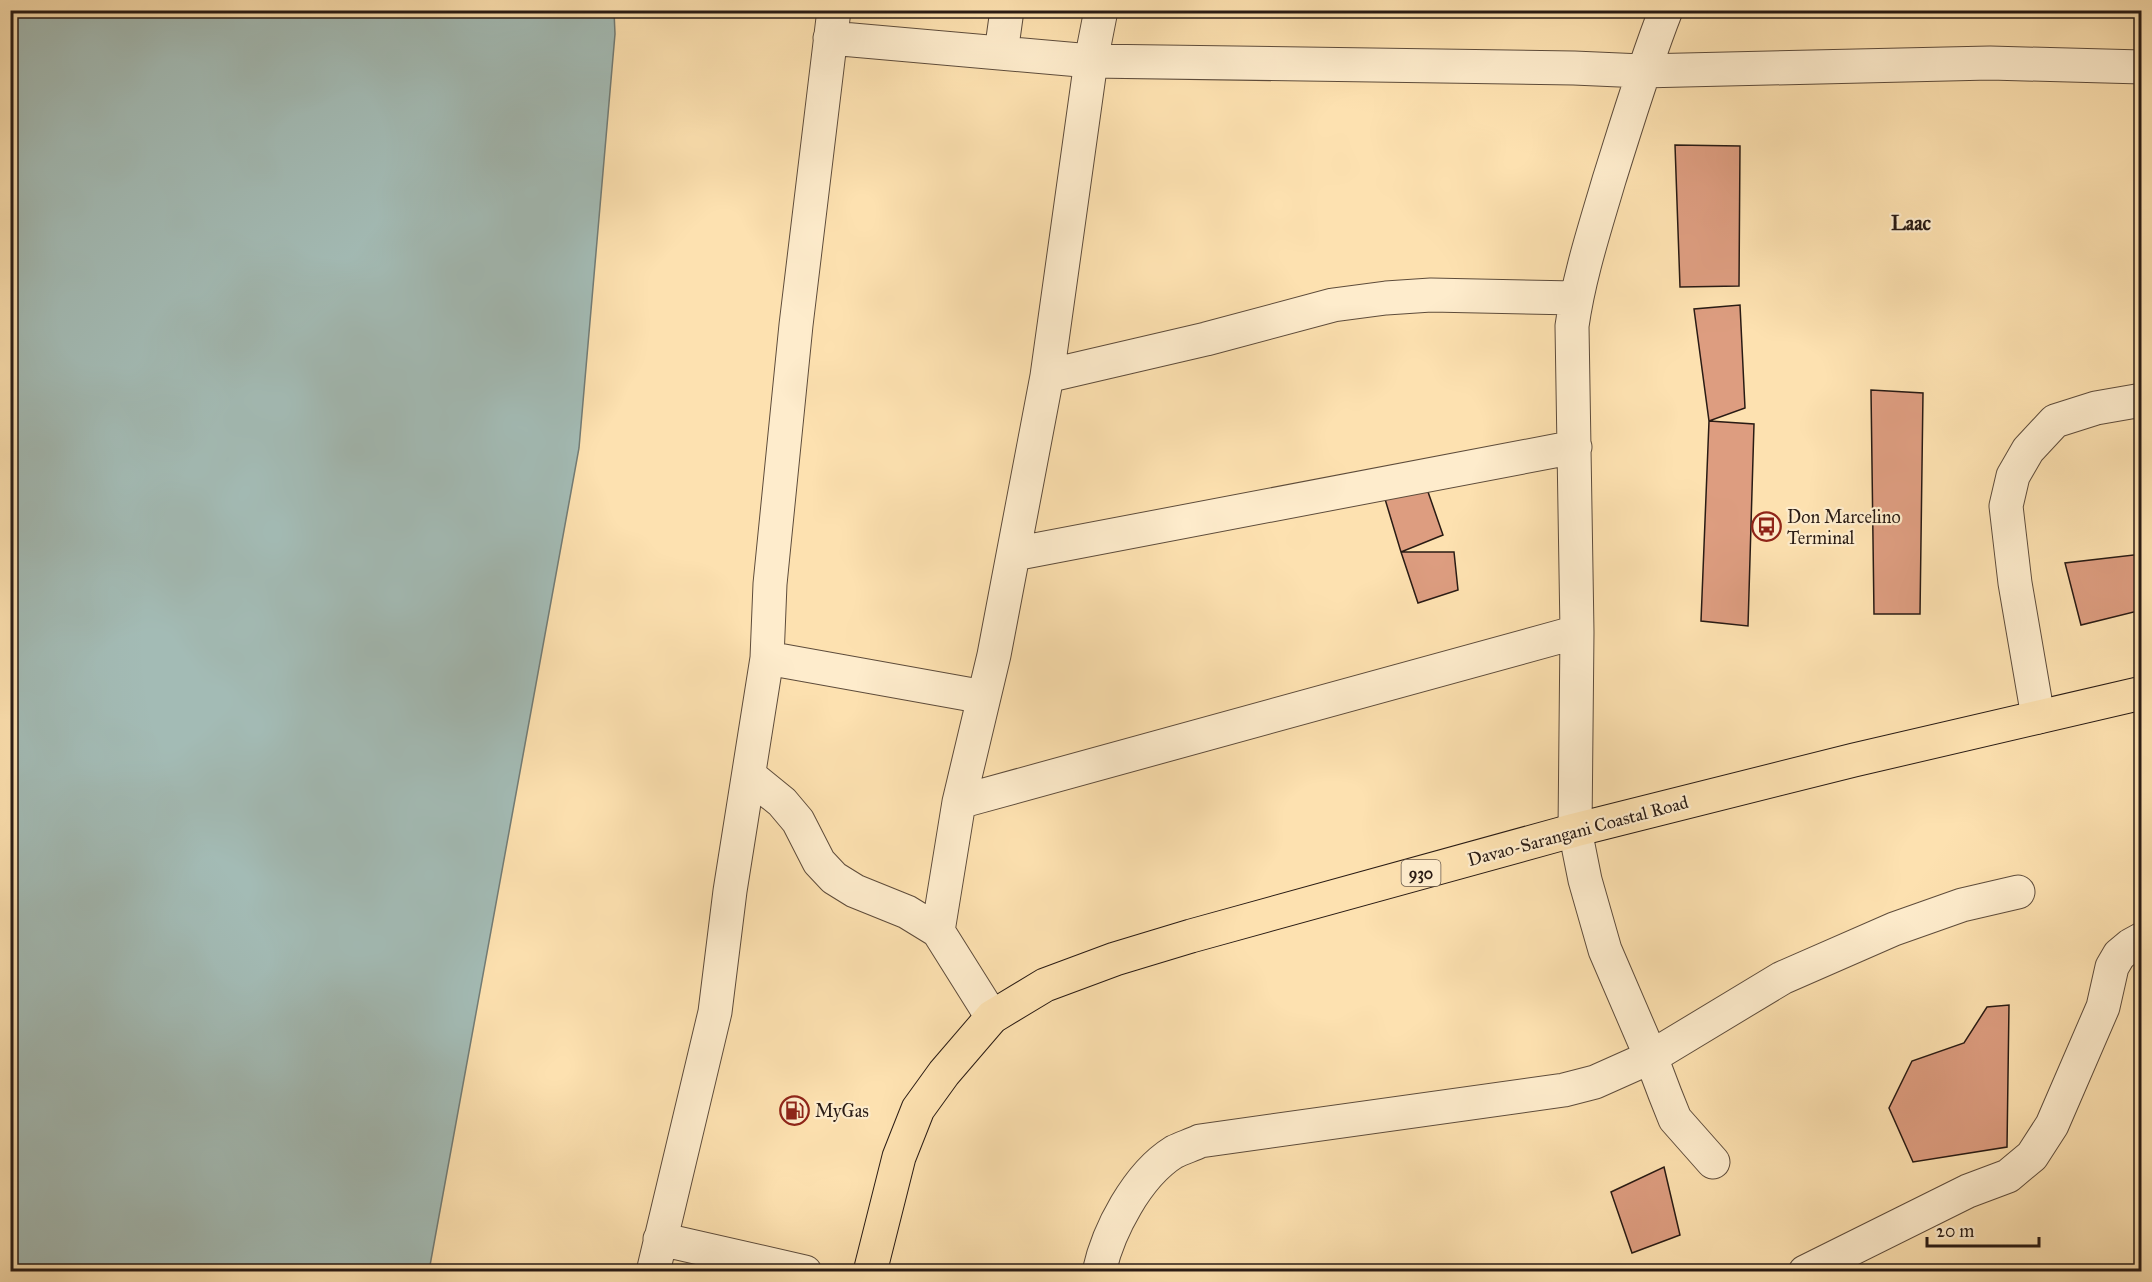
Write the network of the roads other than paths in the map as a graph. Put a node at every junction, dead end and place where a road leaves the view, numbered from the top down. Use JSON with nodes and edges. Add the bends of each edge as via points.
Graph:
{"nodes":[{"id":1,"x":1007,"y":10,"type":"edge"},
{"id":2,"x":1101,"y":10,"type":"edge"},
{"id":3,"x":1666,"y":10,"type":"edge"},
{"id":4,"x":832,"y":24,"type":"edge"},
{"id":5,"x":1001,"y":53,"type":"junction"},
{"id":6,"x":1091,"y":61,"type":"junction"},
{"id":7,"x":2142,"y":67,"type":"edge"},
{"id":8,"x":1642,"y":72,"type":"junction"},
{"id":9,"x":1576,"y":298,"type":"junction"},
{"id":10,"x":1047,"y":376,"type":"junction"},
{"id":11,"x":2142,"y":400,"type":"edge"},
{"id":12,"x":1575,"y":447,"type":"junction"},
{"id":13,"x":1014,"y":555,"type":"junction"},
{"id":14,"x":1577,"y":632,"type":"junction"},
{"id":15,"x":767,"y":658,"type":"junction"},
{"id":16,"x":2142,"y":693,"type":"edge"},
{"id":17,"x":984,"y":697,"type":"junction"},
{"id":18,"x":2038,"y":717,"type":"junction"},
{"id":19,"x":750,"y":776,"type":"junction"},
{"id":20,"x":960,"y":802,"type":"junction"},
{"id":21,"x":1575,"y":830,"type":"junction"},
{"id":22,"x":2018,"y":892,"type":"dead end"},
{"id":23,"x":938,"y":931,"type":"junction"},
{"id":24,"x":2142,"y":939,"type":"edge"},
{"id":25,"x":992,"y":1017,"type":"junction"},
{"id":26,"x":1651,"y":1057,"type":"junction"},
{"id":27,"x":1713,"y":1162,"type":"dead end"},
{"id":28,"x":660,"y":1239,"type":"junction"},
{"id":29,"x":653,"y":1272,"type":"edge"},
{"id":30,"x":806,"y":1272,"type":"edge"},
{"id":31,"x":870,"y":1272,"type":"edge"},
{"id":32,"x":1099,"y":1272,"type":"edge"},
{"id":33,"x":1805,"y":1272,"type":"edge"}],
"edges":[{"from":1,"to":5,"type":"street"},
{"from":2,"to":6,"type":"street"},
{"from":3,"to":8,"type":"street"},
{"from":4,"to":5,"type":"street"},
{"from":4,"to":15,"type":"street","via":[[796,325],[770,584]]},
{"from":5,"to":6,"type":"street"},
{"from":6,"to":8,"type":"street"},
{"from":6,"to":10,"type":"street"},
{"from":7,"to":8,"type":"street","via":[[1990,63]]},
{"from":8,"to":9,"type":"street"},
{"from":9,"to":10,"type":"street","via":[[1431,295],[1334,305]]},
{"from":9,"to":12,"type":"street","via":[[1572,326]]},
{"from":10,"to":13,"type":"street"},
{"from":11,"to":18,"type":"street","via":[[2096,408],[2055,421],[2028,450],[2013,476],[2006,506]]},
{"from":12,"to":13,"type":"street"},
{"from":12,"to":14,"type":"street"},
{"from":13,"to":17,"type":"street"},
{"from":14,"to":20,"type":"street"},
{"from":14,"to":21,"type":"street"},
{"from":15,"to":17,"type":"street"},
{"from":15,"to":19,"type":"street"},
{"from":16,"to":18,"type":"main road","name":"Davao-Sarangani Coastal Road","number":"930"},
{"from":17,"to":20,"type":"street"},
{"from":18,"to":21,"type":"main road","name":"Davao-Sarangani Coastal Road","number":"930"},
{"from":19,"to":23,"type":"street","via":[[798,821],[819,862],[834,878]]},
{"from":19,"to":28,"type":"street","via":[[715,1012]]},
{"from":20,"to":23,"type":"street"},
{"from":21,"to":25,"type":"main road","name":"Davao-Sarangani Coastal Road","number":"930","via":[[1115,959],[1045,985]]},
{"from":21,"to":26,"type":"street","via":[[1605,950]]},
{"from":22,"to":26,"type":"street","via":[[1962,905],[1894,929],[1782,978]]},
{"from":23,"to":25,"type":"street"},
{"from":24,"to":33,"type":"street","via":[[2119,955],[2112,967],[2103,1006],[2052,1125],[2032,1156],[2008,1176],[1968,1191]]},
{"from":25,"to":31,"type":"main road","name":"Davao-Sarangani Coastal Road","number":"930","via":[[918,1109],[899,1157]]},
{"from":26,"to":27,"type":"street","via":[[1675,1119]]},
{"from":26,"to":32,"type":"street","via":[[1595,1082],[1564,1090],[1200,1141],[1174,1152],[1138,1188],[1122,1212]]},
{"from":28,"to":29,"type":"street"},
{"from":28,"to":30,"type":"street"}]}
